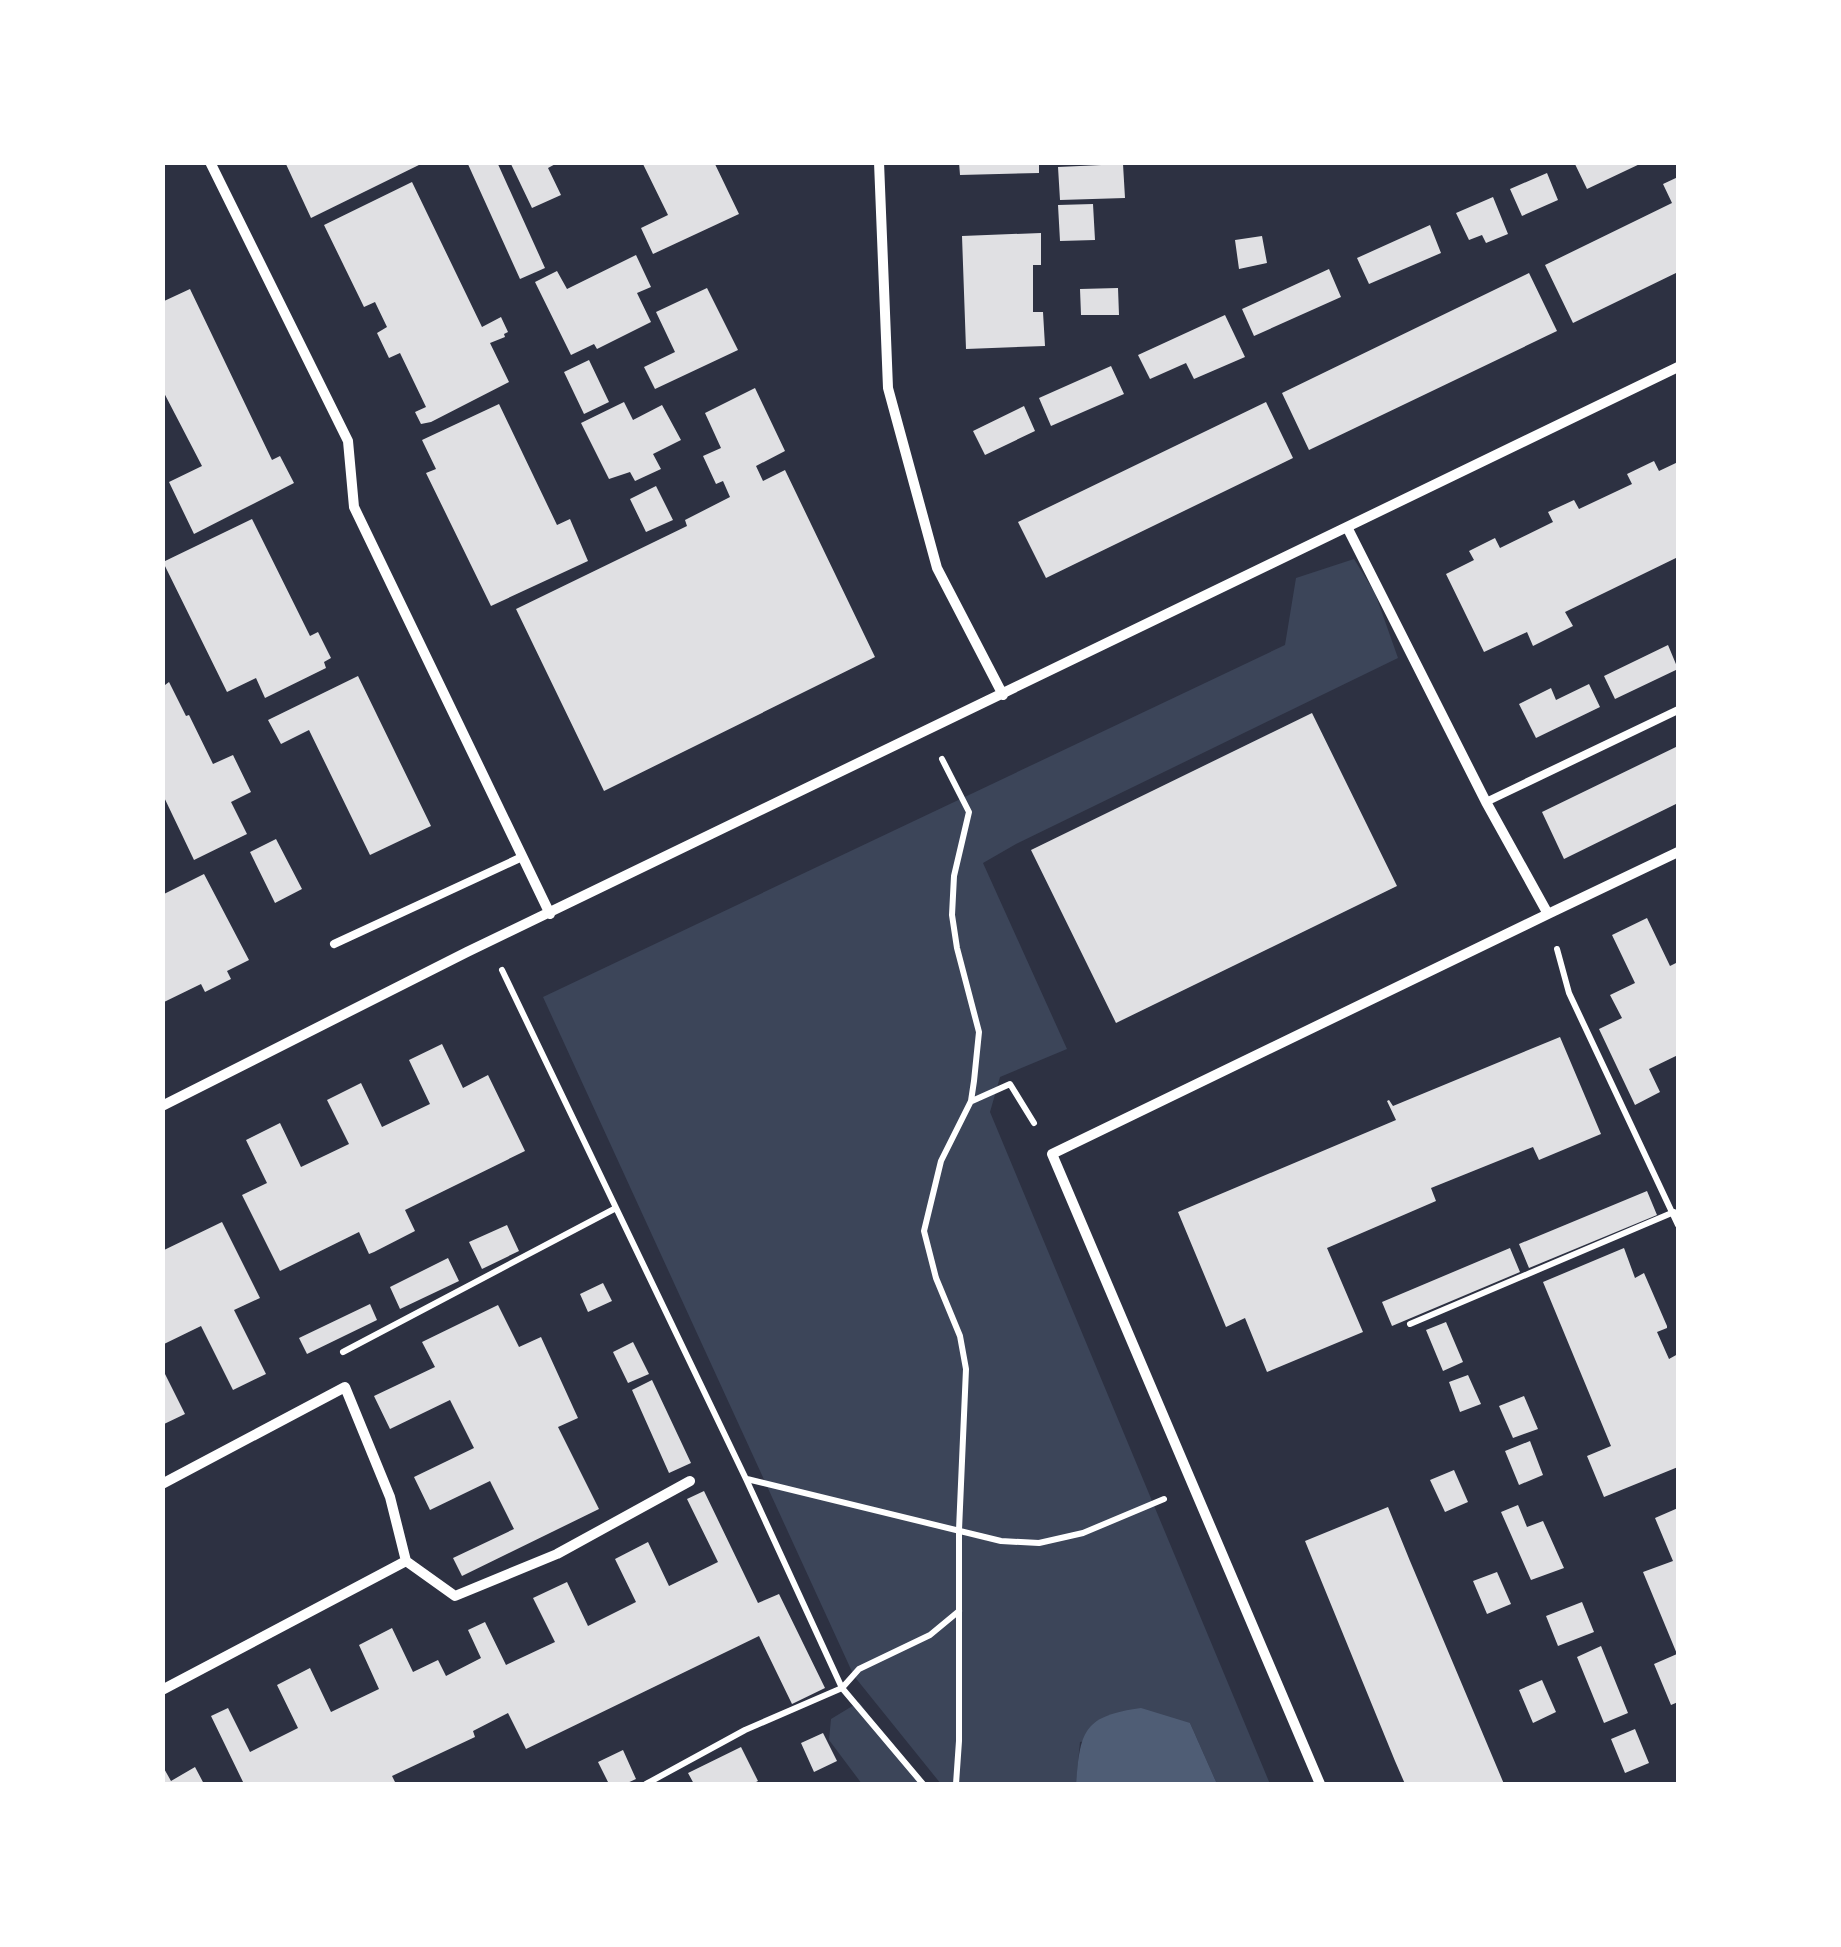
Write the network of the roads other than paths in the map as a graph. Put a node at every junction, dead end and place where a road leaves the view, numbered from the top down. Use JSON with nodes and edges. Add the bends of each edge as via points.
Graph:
{"nodes":[{"id":1,"x":210,"y":162,"type":"edge"},
{"id":2,"x":879,"y":162,"type":"edge"},
{"id":3,"x":1678,"y":367,"type":"edge"},
{"id":4,"x":1347,"y":526,"type":"junction"},
{"id":5,"x":1003,"y":695,"type":"junction"},
{"id":6,"x":1678,"y":710,"type":"edge"},
{"id":7,"x":1486,"y":802,"type":"junction"},
{"id":8,"x":1678,"y":852,"type":"edge"},
{"id":9,"x":522,"y":857,"type":"junction"},
{"id":10,"x":550,"y":914,"type":"junction"},
{"id":11,"x":1548,"y":914,"type":"junction"},
{"id":12,"x":334,"y":944,"type":"dead end"},
{"id":13,"x":162,"y":1106,"type":"edge"},
{"id":14,"x":690,"y":1481,"type":"dead end"},
{"id":15,"x":162,"y":1484,"type":"edge"},
{"id":16,"x":406,"y":1561,"type":"junction"},
{"id":17,"x":162,"y":1690,"type":"edge"},
{"id":18,"x":1320,"y":1784,"type":"edge"}],
"edges":[{"from":1,"to":9,"type":"street","via":[[348,441],[354,507]]},
{"from":2,"to":5,"type":"street","via":[[888,388],[937,568]]},
{"from":3,"to":4,"type":"street"},
{"from":4,"to":5,"type":"street"},
{"from":4,"to":7,"type":"street"},
{"from":5,"to":10,"type":"street"},
{"from":6,"to":7,"type":"lane"},
{"from":7,"to":11,"type":"street"},
{"from":8,"to":11,"type":"street"},
{"from":9,"to":10,"type":"street"},
{"from":9,"to":12,"type":"lane"},
{"from":10,"to":13,"type":"street"},
{"from":11,"to":18,"type":"street","via":[[1052,1154]]},
{"from":14,"to":16,"type":"street","via":[[557,1554],[455,1596]]},
{"from":15,"to":16,"type":"street","via":[[345,1387],[390,1498]]},
{"from":16,"to":17,"type":"street"}]}
